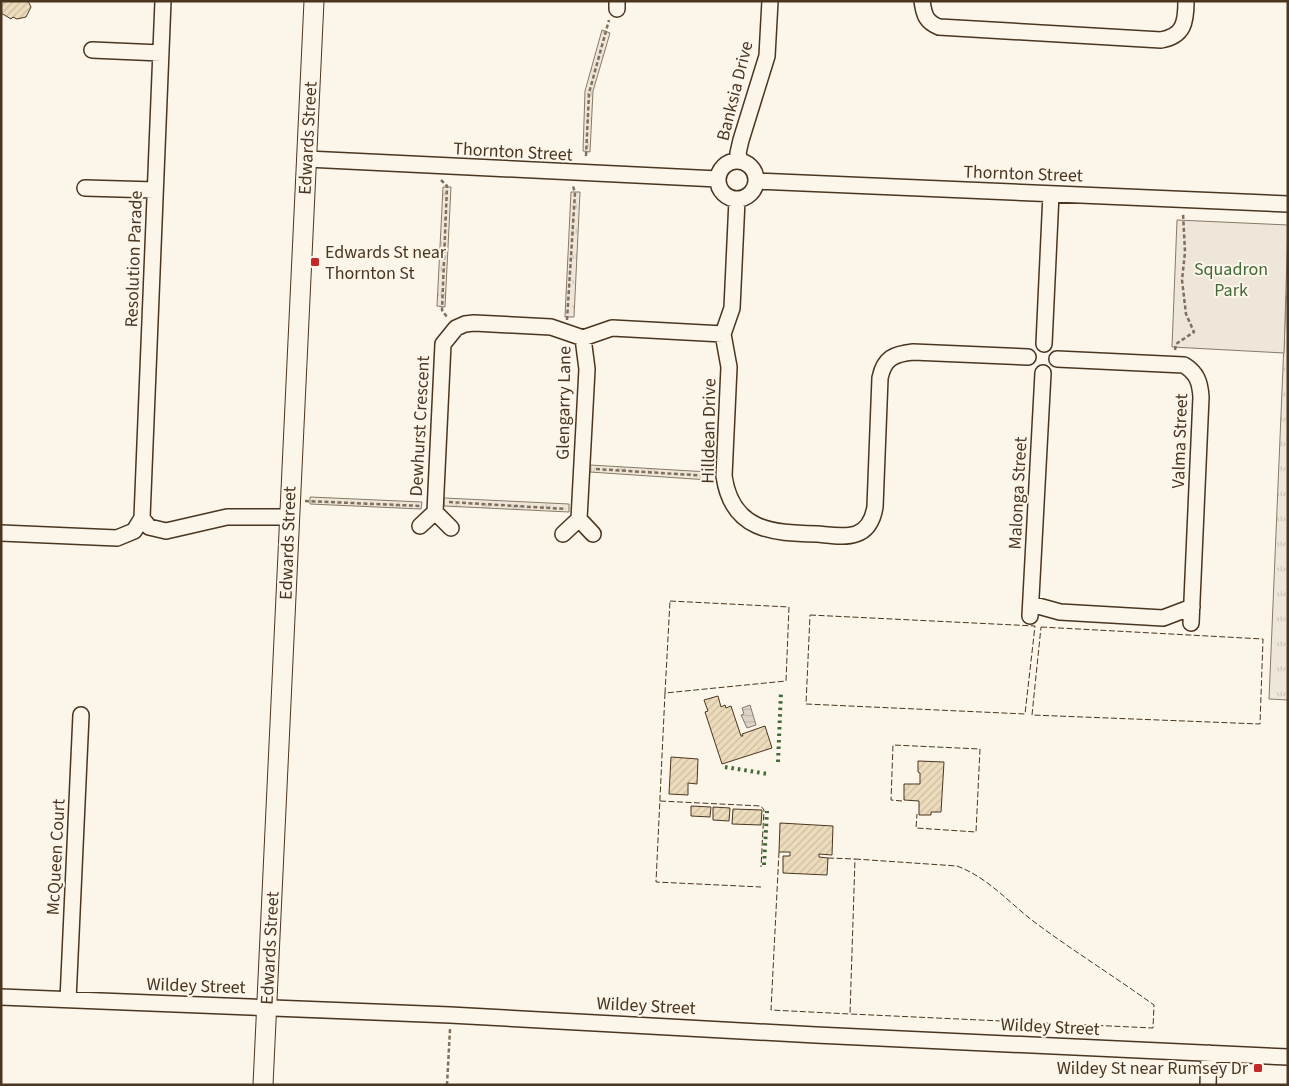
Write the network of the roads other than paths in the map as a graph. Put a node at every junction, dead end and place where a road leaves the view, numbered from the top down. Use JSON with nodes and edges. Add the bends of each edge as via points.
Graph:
{"nodes":[{"id":1,"x":163,"y":1,"type":"edge"},
{"id":2,"x":314,"y":1,"type":"edge"},
{"id":3,"x":770,"y":1,"type":"edge"},
{"id":4,"x":922,"y":1,"type":"edge"},
{"id":5,"x":1186,"y":1,"type":"edge"},
{"id":6,"x":92,"y":50,"type":"dead end"},
{"id":7,"x":161,"y":53,"type":"junction"},
{"id":8,"x":307,"y":160,"type":"junction"},
{"id":9,"x":740,"y":161,"type":"junction"},
{"id":10,"x":718,"y":179,"type":"junction"},
{"id":11,"x":757,"y":181,"type":"junction"},
{"id":12,"x":84,"y":188,"type":"dead end"},
{"id":13,"x":155,"y":190,"type":"junction"},
{"id":14,"x":1051,"y":194,"type":"junction"},
{"id":15,"x":736,"y":200,"type":"junction"},
{"id":16,"x":1288,"y":204,"type":"edge"},
{"id":17,"x":723,"y":334,"type":"junction"},
{"id":18,"x":584,"y":338,"type":"junction"},
{"id":19,"x":1044,"y":344,"type":"junction"},
{"id":20,"x":1028,"y":357,"type":"junction"},
{"id":21,"x":1057,"y":359,"type":"junction"},
{"id":22,"x":1042,"y":373,"type":"junction"},
{"id":23,"x":435,"y":512,"type":"junction"},
{"id":24,"x":289,"y":517,"type":"junction"},
{"id":25,"x":142,"y":518,"type":"junction"},
{"id":26,"x":579,"y":519,"type":"junction"},
{"id":27,"x":420,"y":526,"type":"dead end"},
{"id":28,"x":451,"y":528,"type":"dead end"},
{"id":29,"x":1,"y":533,"type":"edge"},
{"id":30,"x":563,"y":534,"type":"dead end"},
{"id":31,"x":593,"y":534,"type":"dead end"},
{"id":32,"x":1031,"y":610,"type":"joint"},
{"id":33,"x":81,"y":716,"type":"dead end"},
{"id":34,"x":1,"y":997,"type":"edge"},
{"id":35,"x":68,"y":1000,"type":"junction"},
{"id":36,"x":267,"y":1007,"type":"junction"},
{"id":37,"x":1209,"y":1054,"type":"junction"},
{"id":38,"x":1288,"y":1057,"type":"edge"},
{"id":39,"x":264,"y":1085,"type":"edge"},
{"id":40,"x":1208,"y":1085,"type":"edge"}],
"edges":[{"from":1,"to":7,"type":"street","name":"Resolution Parade"},
{"from":2,"to":8,"type":"main road","name":"Edwards Street"},
{"from":3,"to":9,"type":"street","name":"Banksia Drive","via":[[767,56],[741,140]]},
{"from":4,"to":5,"type":"street","via":[[925,16],[939,27],[1161,40],[1178,33],[1183,26]]},
{"from":6,"to":7,"type":"street"},
{"from":7,"to":13,"type":"street","name":"Resolution Parade"},
{"from":8,"to":10,"type":"street","name":"Thornton Street"},
{"from":8,"to":24,"type":"main road","name":"Edwards Street"},
{"from":9,"to":10,"type":"street","via":[[725,165]]},
{"from":9,"to":11,"type":"street","via":[[750,166]]},
{"from":10,"to":15,"type":"street","via":[[725,195]]},
{"from":11,"to":14,"type":"street","name":"Thornton Street"},
{"from":11,"to":15,"type":"street","via":[[748,196]]},
{"from":12,"to":13,"type":"street"},
{"from":13,"to":25,"type":"street","name":"Resolution Parade"},
{"from":14,"to":16,"type":"street","name":"Thornton Street"},
{"from":14,"to":19,"type":"street"},
{"from":15,"to":17,"type":"street","name":"Hilldean Drive","via":[[732,308]]},
{"from":17,"to":18,"type":"street","name":"Glengarry Lane","via":[[612,328]]},
{"from":17,"to":20,"type":"street","name":"Hilldean Drive","via":[[729,367],[724,476],[727,492],[744,518],[763,529],[790,534],[856,534],[869,525],[873,516],[880,378],[886,362],[901,353],[913,352]]},
{"from":18,"to":23,"type":"street","name":"Dewhurst Crescent","via":[[551,327],[474,323],[456,328],[447,338],[442,351]]},
{"from":18,"to":26,"type":"street","name":"Glengarry Lane","via":[[587,368]]},
{"from":19,"to":20,"type":"street","via":[[1035,346]]},
{"from":19,"to":21,"type":"street","via":[[1055,350]]},
{"from":20,"to":22,"type":"street","via":[[1032,368]]},
{"from":21,"to":22,"type":"street","via":[[1054,367]]},
{"from":21,"to":32,"type":"street","name":"Valma Street","via":[[1174,364],[1184,366],[1198,379],[1202,397],[1191,615],[1164,618]]},
{"from":22,"to":32,"type":"street","name":"Malonga Street"},
{"from":23,"to":27,"type":"street","name":"Dewhurst Crescent"},
{"from":23,"to":28,"type":"street","name":"Dewhurst Crescent"},
{"from":24,"to":25,"type":"street","via":[[227,517],[166,531],[149,527]]},
{"from":24,"to":36,"type":"main road","name":"Edwards Street"},
{"from":25,"to":29,"type":"street","via":[[134,531],[118,538]]},
{"from":26,"to":30,"type":"street"},
{"from":26,"to":31,"type":"street"},
{"from":33,"to":35,"type":"street","name":"McQueen Court"},
{"from":34,"to":35,"type":"street","name":"Wildey Street"},
{"from":35,"to":36,"type":"street","name":"Wildey Street"},
{"from":36,"to":37,"type":"street","name":"Wildey Street"},
{"from":36,"to":39,"type":"main road","name":"Edwards Street"},
{"from":37,"to":38,"type":"street","name":"Wildey Street"},
{"from":37,"to":40,"type":"street"}]}
